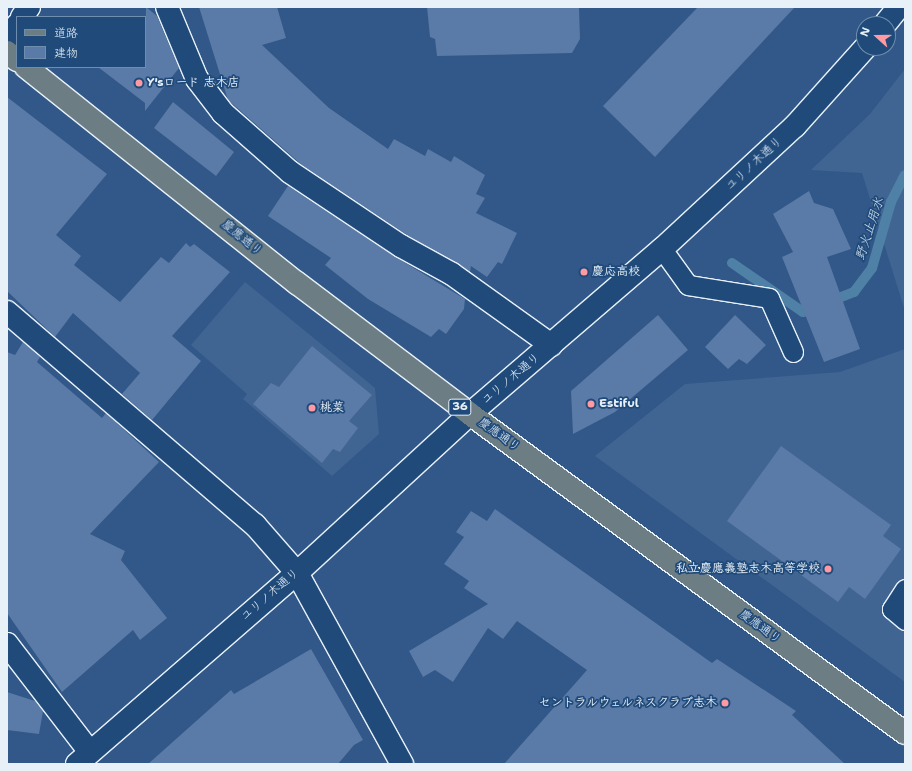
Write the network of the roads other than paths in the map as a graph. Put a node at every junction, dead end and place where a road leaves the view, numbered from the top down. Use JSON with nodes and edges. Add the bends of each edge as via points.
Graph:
{"nodes":[{"id":1,"x":29,"y":7,"type":"edge"},
{"id":2,"x":167,"y":7,"type":"edge"},
{"id":3,"x":899,"y":7,"type":"edge"},
{"id":4,"x":23,"y":16,"type":"edge"},
{"id":5,"x":892,"y":16,"type":"edge"},
{"id":6,"x":16,"y":26,"type":"edge"},
{"id":7,"x":7,"y":40,"type":"edge"},
{"id":8,"x":7,"y":52,"type":"edge"},
{"id":9,"x":858,"y":56,"type":"edge"},
{"id":10,"x":16,"y":59,"type":"edge"},
{"id":11,"x":27,"y":68,"type":"edge"},
{"id":12,"x":662,"y":249,"type":"junction"},
{"id":13,"x":7,"y":312,"type":"edge"},
{"id":14,"x":551,"y":345,"type":"junction"},
{"id":15,"x":793,"y":352,"type":"dead end"},
{"id":16,"x":470,"y":414,"type":"junction"},
{"id":17,"x":297,"y":573,"type":"junction"},
{"id":18,"x":905,"y":589,"type":"edge"},
{"id":19,"x":905,"y":620,"type":"edge"},
{"id":20,"x":7,"y":644,"type":"edge"},
{"id":21,"x":905,"y":733,"type":"edge"},
{"id":22,"x":84,"y":758,"type":"edge"},
{"id":23,"x":402,"y":764,"type":"edge"}],
"edges":[{"from":1,"to":4,"type":"street"},
{"from":2,"to":14,"type":"street","via":[[197,79],[223,113],[290,172],[401,246],[452,274]]},
{"from":3,"to":5,"type":"street"},
{"from":6,"to":7,"type":"street"},
{"from":8,"to":10,"type":"main road"},
{"from":9,"to":12,"type":"street","name":"ユリノ木通り","via":[[795,126]]},
{"from":11,"to":16,"type":"main road","name":"慶應通り","number":"36","via":[[297,283]]},
{"from":12,"to":14,"type":"street","name":"ユリノ木通り"},
{"from":12,"to":15,"type":"lane","via":[[688,286],[769,298]]},
{"from":13,"to":17,"type":"street","via":[[255,525]]},
{"from":14,"to":16,"type":"street","name":"ユリノ木通り"},
{"from":16,"to":17,"type":"street","name":"ユリノ木通り"},
{"from":16,"to":21,"type":"main road","name":"慶應通り","number":"36"},
{"from":17,"to":22,"type":"street","name":"ユリノ木通り"},
{"from":17,"to":23,"type":"street"},
{"from":18,"to":19,"type":"lane","via":[[892,609]]},
{"from":20,"to":22,"type":"street"}]}
